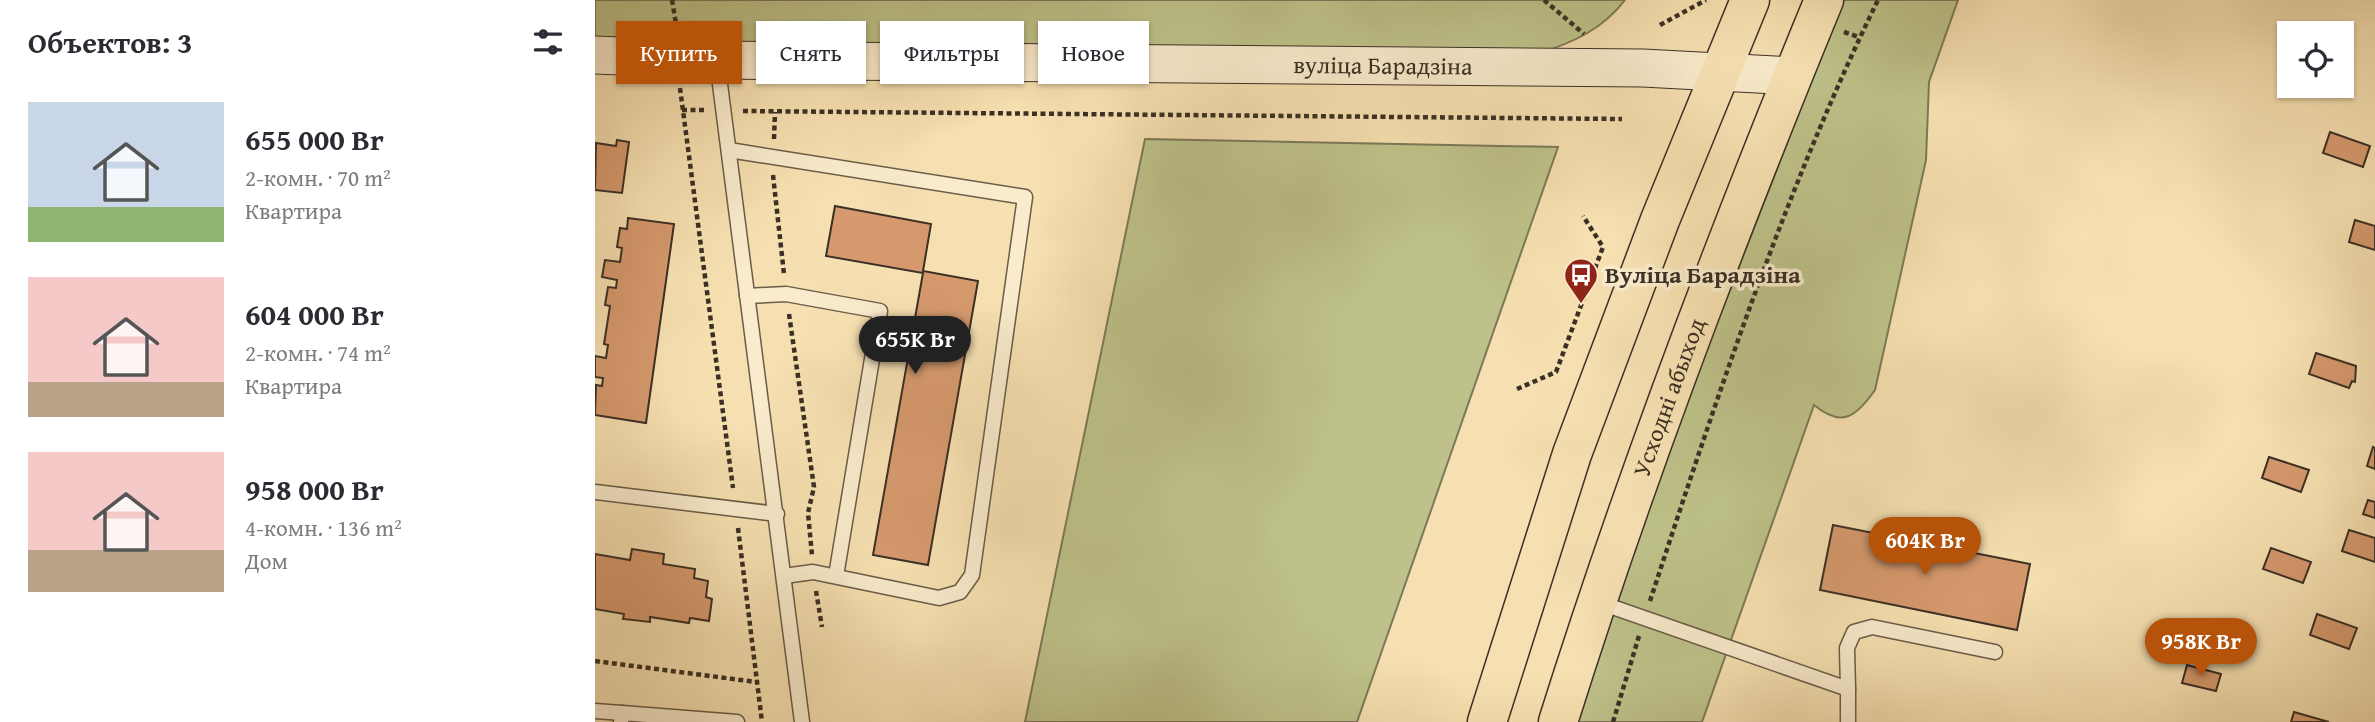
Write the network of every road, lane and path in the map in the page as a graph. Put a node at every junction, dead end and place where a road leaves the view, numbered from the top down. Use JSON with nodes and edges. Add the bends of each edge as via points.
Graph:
{"nodes":[{"id":1,"x":672,"y":0,"type":"edge"},
{"id":2,"x":1544,"y":0,"type":"edge"},
{"id":3,"x":1706,"y":0,"type":"edge"},
{"id":4,"x":1750,"y":0,"type":"edge"},
{"id":5,"x":1824,"y":0,"type":"edge"},
{"id":6,"x":1878,"y":0,"type":"edge"},
{"id":7,"x":675,"y":21,"type":"edge"},
{"id":8,"x":1660,"y":25,"type":"dead end"},
{"id":9,"x":1584,"y":34,"type":"dead end"},
{"id":10,"x":595,"y":55,"type":"edge"},
{"id":11,"x":616,"y":56,"type":"edge"},
{"id":12,"x":742,"y":60,"type":"edge"},
{"id":13,"x":1719,"y":72,"type":"junction"},
{"id":14,"x":1793,"y":76,"type":"junction"},
{"id":15,"x":719,"y":84,"type":"edge"},
{"id":16,"x":680,"y":86,"type":"dead end"},
{"id":17,"x":682,"y":110,"type":"junction"},
{"id":18,"x":723,"y":111,"type":"junction"},
{"id":19,"x":775,"y":111,"type":"junction"},
{"id":20,"x":1622,"y":120,"type":"dead end"},
{"id":21,"x":729,"y":150,"type":"junction"},
{"id":22,"x":774,"y":157,"type":"junction"},
{"id":23,"x":1583,"y":216,"type":"dead end"},
{"id":24,"x":786,"y":294,"type":"junction"},
{"id":25,"x":747,"y":296,"type":"junction"},
{"id":26,"x":1517,"y":389,"type":"dead end"},
{"id":27,"x":595,"y":492,"type":"edge"},
{"id":28,"x":735,"y":508,"type":"junction"},
{"id":29,"x":777,"y":514,"type":"junction"},
{"id":30,"x":813,"y":572,"type":"junction"},
{"id":31,"x":784,"y":576,"type":"junction"},
{"id":32,"x":836,"y":576,"type":"junction"},
{"id":33,"x":1597,"y":601,"type":"junction"},
{"id":34,"x":1645,"y":618,"type":"junction"},
{"id":35,"x":822,"y":627,"type":"dead end"},
{"id":36,"x":1995,"y":652,"type":"dead end"},
{"id":37,"x":595,"y":661,"type":"edge"},
{"id":38,"x":757,"y":682,"type":"junction"},
{"id":39,"x":1848,"y":689,"type":"junction"},
{"id":40,"x":595,"y":711,"type":"edge"},
{"id":41,"x":622,"y":718,"type":"edge"},
{"id":42,"x":737,"y":722,"type":"edge"},
{"id":43,"x":762,"y":722,"type":"edge"},
{"id":44,"x":802,"y":722,"type":"edge"},
{"id":45,"x":1487,"y":722,"type":"edge"},
{"id":46,"x":1558,"y":722,"type":"edge"},
{"id":47,"x":1612,"y":722,"type":"edge"},
{"id":48,"x":1849,"y":722,"type":"edge"}],
"edges":[{"from":1,"to":7,"type":"path"},
{"from":2,"to":9,"type":"path"},
{"from":3,"to":8,"type":"path"},
{"from":4,"to":13,"type":"main road"},
{"from":5,"to":14,"type":"main road","name":"Усходні абыход"},
{"from":6,"to":34,"type":"path","via":[[1742,329]]},
{"from":10,"to":11,"type":"street","name":"вуліца Барадзіна"},
{"from":12,"to":13,"type":"street","name":"вуліца Барадзіна"},
{"from":13,"to":14,"type":"street","name":"вуліца Барадзіна"},
{"from":13,"to":45,"type":"main road","via":[[1572,454]]},
{"from":14,"to":33,"type":"main road","name":"Усходні абыход","via":[[1644,461]]},
{"from":15,"to":18,"type":"lane"},
{"from":16,"to":17,"type":"path"},
{"from":17,"to":18,"type":"path"},
{"from":17,"to":28,"type":"path"},
{"from":18,"to":19,"type":"path"},
{"from":18,"to":21,"type":"lane"},
{"from":19,"to":20,"type":"path"},
{"from":19,"to":22,"type":"path"},
{"from":21,"to":22,"type":"lane"},
{"from":21,"to":25,"type":"lane"},
{"from":22,"to":24,"type":"path"},
{"from":22,"to":32,"type":"lane","via":[[1025,198],[972,575],[960,592],[939,598]]},
{"from":23,"to":26,"type":"path","via":[[1602,247],[1556,372]]},
{"from":24,"to":25,"type":"lane"},
{"from":24,"to":30,"type":"path","via":[[814,486],[808,513]]},
{"from":24,"to":32,"type":"lane","via":[[880,311]]},
{"from":25,"to":29,"type":"lane"},
{"from":27,"to":28,"type":"lane"},
{"from":28,"to":29,"type":"lane"},
{"from":28,"to":38,"type":"path"},
{"from":29,"to":31,"type":"lane"},
{"from":30,"to":31,"type":"lane"},
{"from":30,"to":32,"type":"lane"},
{"from":30,"to":35,"type":"path"},
{"from":31,"to":44,"type":"lane"},
{"from":33,"to":34,"type":"lane"},
{"from":33,"to":46,"type":"main road","name":"Усходні абыход"},
{"from":34,"to":39,"type":"lane"},
{"from":34,"to":47,"type":"path"},
{"from":36,"to":39,"type":"lane","via":[[1872,627],[1863,629],[1854,632],[1847,648]]},
{"from":37,"to":38,"type":"path"},
{"from":38,"to":43,"type":"path"},
{"from":39,"to":48,"type":"lane"},
{"from":40,"to":41,"type":"lane"},
{"from":41,"to":42,"type":"lane"}]}
